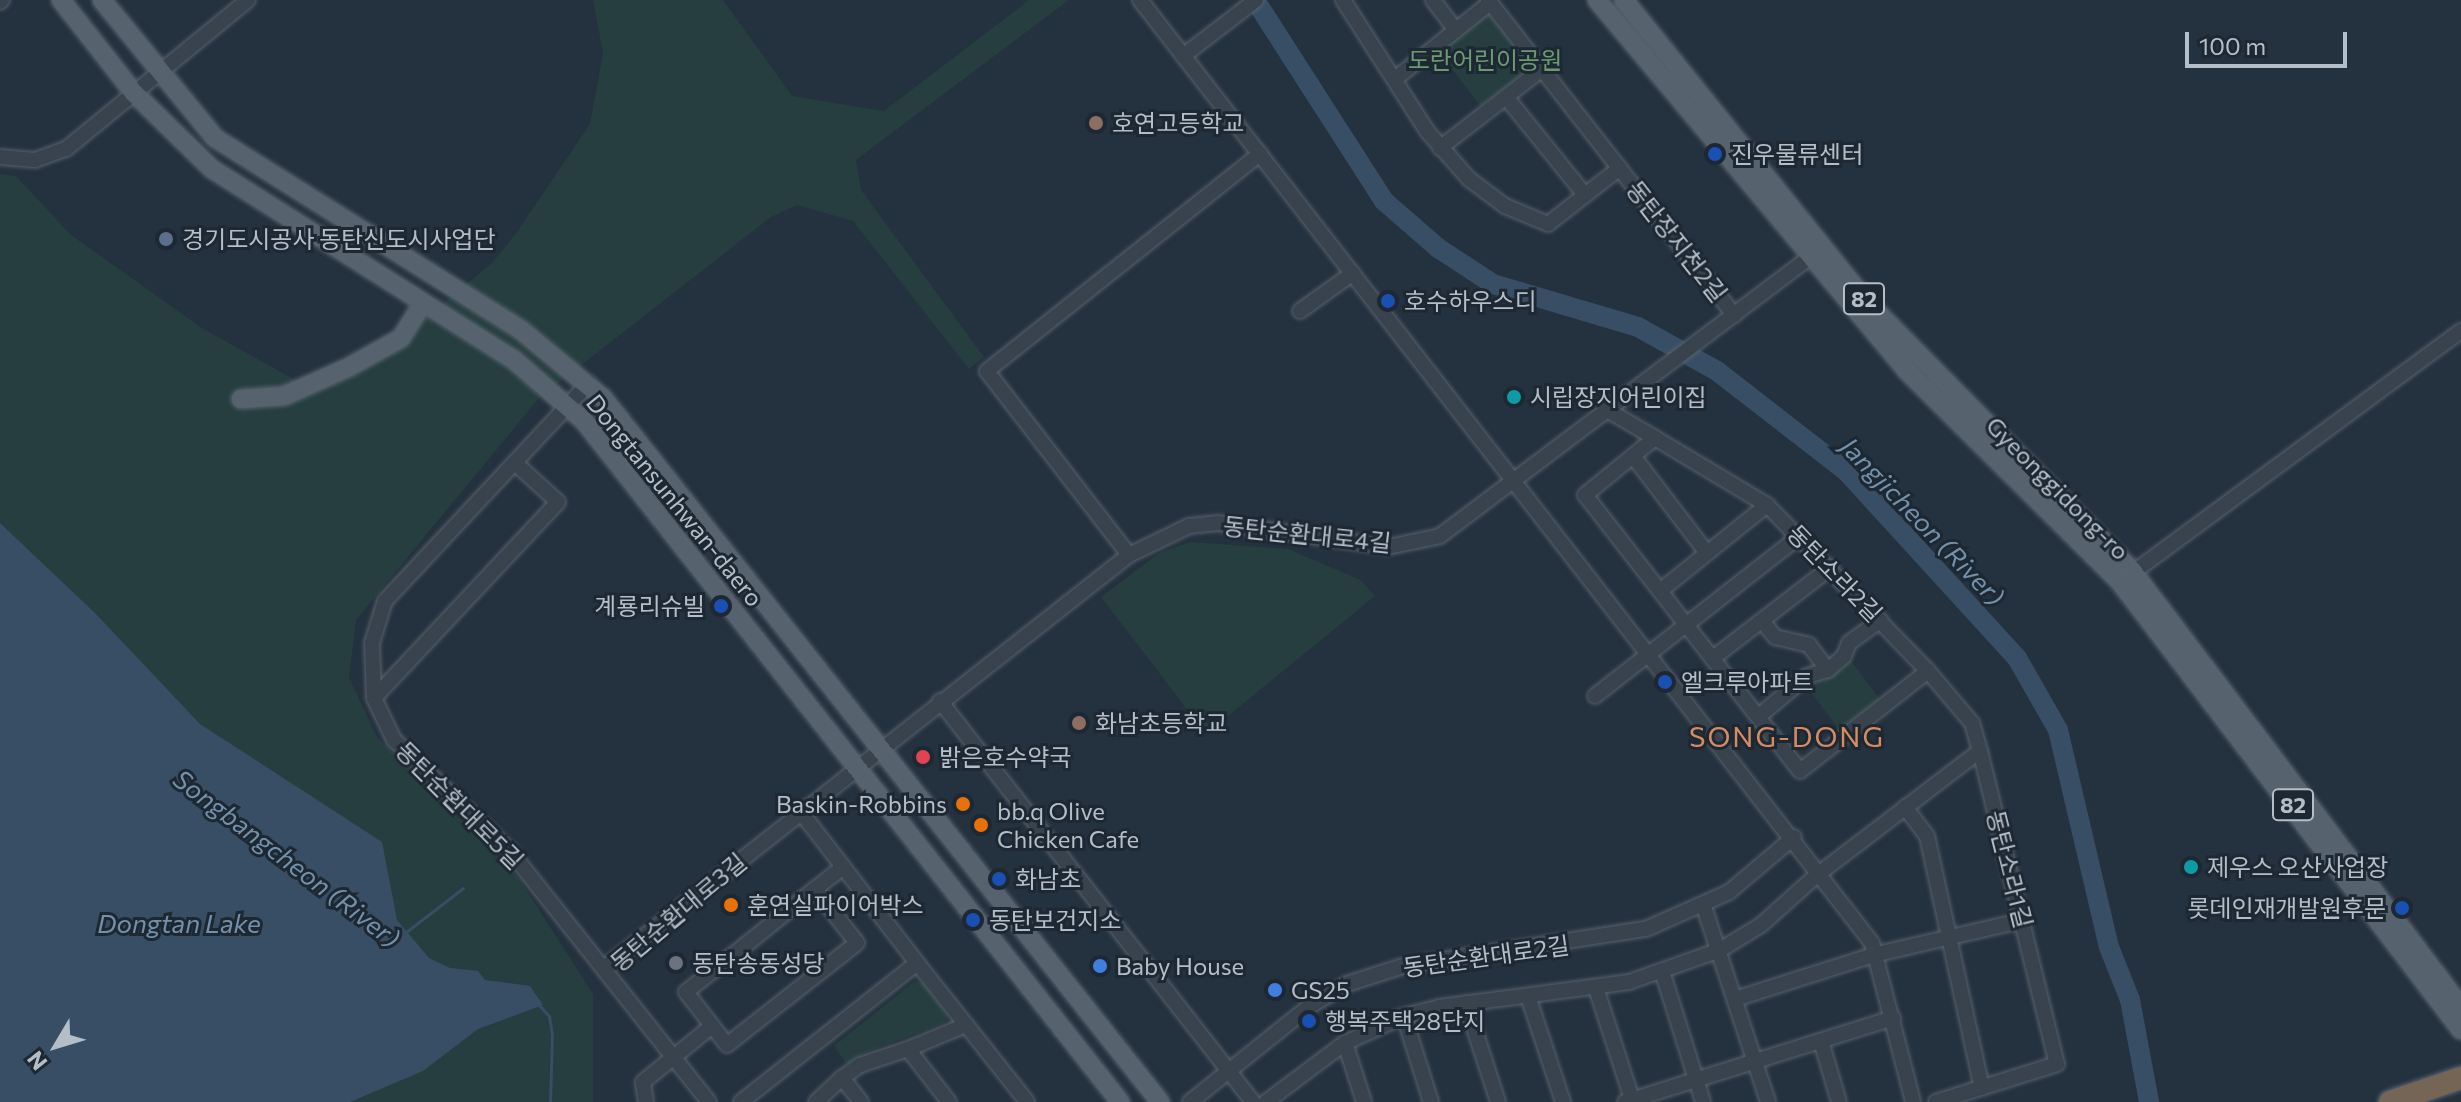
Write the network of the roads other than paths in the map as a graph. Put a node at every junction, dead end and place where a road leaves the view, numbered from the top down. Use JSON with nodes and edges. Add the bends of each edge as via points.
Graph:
{"nodes":[{"id":1,"x":61,"y":0,"type":"edge"},
{"id":2,"x":102,"y":0,"type":"edge"},
{"id":3,"x":248,"y":0,"type":"edge"},
{"id":4,"x":1140,"y":0,"type":"edge"},
{"id":5,"x":1256,"y":0,"type":"edge"},
{"id":6,"x":1343,"y":0,"type":"edge"},
{"id":7,"x":1433,"y":0,"type":"edge"},
{"id":8,"x":1597,"y":0,"type":"edge"},
{"id":9,"x":1624,"y":0,"type":"edge"},
{"id":10,"x":1489,"y":1,"type":"edge"},
{"id":11,"x":1456,"y":30,"type":"junction"},
{"id":12,"x":1183,"y":56,"type":"junction"},
{"id":13,"x":1542,"y":69,"type":"junction"},
{"id":14,"x":1395,"y":79,"type":"junction"},
{"id":15,"x":146,"y":82,"type":"junction"},
{"id":16,"x":1506,"y":97,"type":"junction"},
{"id":17,"x":1440,"y":148,"type":"junction"},
{"id":18,"x":1260,"y":154,"type":"junction"},
{"id":19,"x":0,"y":157,"type":"edge"},
{"id":20,"x":1620,"y":168,"type":"junction"},
{"id":21,"x":1585,"y":195,"type":"junction"},
{"id":22,"x":1815,"y":253,"type":"junction"},
{"id":23,"x":1353,"y":273,"type":"junction"},
{"id":24,"x":423,"y":303,"type":"junction"},
{"id":25,"x":1300,"y":311,"type":"dead end"},
{"id":26,"x":1734,"y":315,"type":"junction"},
{"id":27,"x":2461,"y":331,"type":"edge"},
{"id":28,"x":589,"y":383,"type":"junction"},
{"id":29,"x":241,"y":399,"type":"dead end"},
{"id":30,"x":568,"y":406,"type":"junction"},
{"id":31,"x":1609,"y":411,"type":"junction"},
{"id":32,"x":1655,"y":438,"type":"junction"},
{"id":33,"x":1633,"y":456,"type":"junction"},
{"id":34,"x":515,"y":463,"type":"junction"},
{"id":35,"x":1517,"y":483,"type":"junction"},
{"id":36,"x":1767,"y":505,"type":"junction"},
{"id":37,"x":1801,"y":535,"type":"junction"},
{"id":38,"x":1707,"y":553,"type":"junction"},
{"id":39,"x":1129,"y":555,"type":"junction"},
{"id":40,"x":1831,"y":567,"type":"junction"},
{"id":41,"x":2127,"y":577,"type":"junction"},
{"id":42,"x":1660,"y":591,"type":"junction"},
{"id":43,"x":1881,"y":620,"type":"junction"},
{"id":44,"x":1762,"y":621,"type":"junction"},
{"id":45,"x":1687,"y":625,"type":"junction"},
{"id":46,"x":1650,"y":653,"type":"junction"},
{"id":47,"x":1713,"y":658,"type":"junction"},
{"id":48,"x":1828,"y":670,"type":"junction"},
{"id":49,"x":1928,"y":671,"type":"junction"},
{"id":50,"x":1595,"y":696,"type":"dead end"},
{"id":51,"x":374,"y":698,"type":"junction"},
{"id":52,"x":940,"y":701,"type":"junction"},
{"id":53,"x":842,"y":702,"type":"junction"},
{"id":54,"x":1759,"y":716,"type":"junction"},
{"id":55,"x":819,"y":719,"type":"junction"},
{"id":56,"x":879,"y":748,"type":"junction"},
{"id":57,"x":1980,"y":751,"type":"junction"},
{"id":58,"x":856,"y":767,"type":"junction"},
{"id":59,"x":1905,"y":807,"type":"junction"},
{"id":60,"x":800,"y":811,"type":"junction"},
{"id":61,"x":899,"y":822,"type":"junction"},
{"id":62,"x":1794,"y":837,"type":"junction"},
{"id":63,"x":843,"y":867,"type":"junction"},
{"id":64,"x":1817,"y":875,"type":"junction"},
{"id":65,"x":981,"y":877,"type":"junction"},
{"id":66,"x":815,"y":889,"type":"junction"},
{"id":67,"x":1704,"y":907,"type":"junction"},
{"id":68,"x":2024,"y":920,"type":"junction"},
{"id":69,"x":1953,"y":936,"type":"junction"},
{"id":70,"x":1720,"y":950,"type":"junction"},
{"id":71,"x":1877,"y":954,"type":"junction"},
{"id":72,"x":917,"y":963,"type":"junction"},
{"id":73,"x":604,"y":968,"type":"junction"},
{"id":74,"x":1663,"y":974,"type":"junction"},
{"id":75,"x":1596,"y":988,"type":"junction"},
{"id":76,"x":1528,"y":996,"type":"junction"},
{"id":77,"x":1735,"y":999,"type":"junction"},
{"id":78,"x":1466,"y":1003,"type":"junction"},
{"id":79,"x":2461,"y":1007,"type":"edge"},
{"id":80,"x":1404,"y":1016,"type":"junction"},
{"id":81,"x":1893,"y":1018,"type":"junction"},
{"id":82,"x":966,"y":1025,"type":"junction"},
{"id":83,"x":712,"y":1026,"type":"junction"},
{"id":84,"x":2461,"y":1030,"type":"edge"},
{"id":85,"x":1821,"y":1041,"type":"junction"},
{"id":86,"x":1345,"y":1043,"type":"junction"},
{"id":87,"x":908,"y":1049,"type":"junction"},
{"id":88,"x":673,"y":1057,"type":"junction"},
{"id":89,"x":1755,"y":1061,"type":"junction"},
{"id":90,"x":1229,"y":1071,"type":"junction"},
{"id":91,"x":842,"y":1078,"type":"junction"},
{"id":92,"x":2461,"y":1078,"type":"edge"},
{"id":93,"x":1696,"y":1080,"type":"junction"},
{"id":94,"x":1982,"y":1088,"type":"junction"},
{"id":95,"x":1630,"y":1101,"type":"edge"},
{"id":96,"x":646,"y":1102,"type":"edge"},
{"id":97,"x":709,"y":1102,"type":"edge"},
{"id":98,"x":741,"y":1102,"type":"edge"},
{"id":99,"x":816,"y":1102,"type":"edge"},
{"id":100,"x":861,"y":1102,"type":"edge"},
{"id":101,"x":949,"y":1102,"type":"edge"},
{"id":102,"x":1027,"y":1102,"type":"edge"},
{"id":103,"x":1120,"y":1102,"type":"edge"},
{"id":104,"x":1160,"y":1102,"type":"edge"},
{"id":105,"x":1190,"y":1102,"type":"edge"},
{"id":106,"x":1253,"y":1102,"type":"edge"},
{"id":107,"x":1266,"y":1102,"type":"edge"},
{"id":108,"x":1364,"y":1102,"type":"edge"},
{"id":109,"x":1431,"y":1102,"type":"edge"},
{"id":110,"x":1498,"y":1102,"type":"edge"},
{"id":111,"x":1563,"y":1102,"type":"edge"},
{"id":112,"x":1703,"y":1102,"type":"edge"},
{"id":113,"x":1768,"y":1102,"type":"edge"},
{"id":114,"x":1839,"y":1102,"type":"edge"},
{"id":115,"x":1913,"y":1102,"type":"edge"},
{"id":116,"x":1936,"y":1102,"type":"edge"},
{"id":117,"x":2390,"y":1102,"type":"edge"}],
"edges":[{"from":1,"to":15,"type":"main road","name":"Dongtansunhwan-daero"},
{"from":2,"to":15,"type":"main road","name":"Dongtansunhwan-daero"},
{"from":3,"to":15,"type":"street"},
{"from":4,"to":12,"type":"street"},
{"from":5,"to":12,"type":"street"},
{"from":6,"to":14,"type":"street","name":"동탄장지천2길"},
{"from":7,"to":11,"type":"street"},
{"from":8,"to":22,"type":"main road","name":"Gyeonggidong-ro","number":"82"},
{"from":9,"to":22,"type":"main road","name":"Gyeonggidong-ro","number":"82"},
{"from":10,"to":11,"type":"street","name":"동탄장지천2길"},
{"from":10,"to":13,"type":"street","name":"동탄장지천2길"},
{"from":11,"to":14,"type":"street","name":"동탄장지천2길"},
{"from":12,"to":18,"type":"street"},
{"from":13,"to":16,"type":"street"},
{"from":13,"to":20,"type":"street","name":"동탄장지천2길"},
{"from":14,"to":17,"type":"street","name":"동탄장지천2길"},
{"from":15,"to":19,"type":"street","via":[[49,158]]},
{"from":15,"to":24,"type":"main road","name":"Dongtansunhwan-daero","via":[[190,151],[234,185]]},
{"from":15,"to":28,"type":"main road","name":"Dongtansunhwan-daero","via":[[238,156],[521,330]]},
{"from":16,"to":17,"type":"street"},
{"from":16,"to":21,"type":"street","name":"동탄장지천2길"},
{"from":17,"to":21,"type":"street","name":"동탄장지천2길","via":[[1469,179],[1531,219],[1548,224]]},
{"from":18,"to":23,"type":"street"},
{"from":18,"to":39,"type":"street","via":[[987,371]]},
{"from":20,"to":21,"type":"street","name":"동탄장지천2길"},
{"from":20,"to":26,"type":"street","name":"동탄장지천2길"},
{"from":22,"to":26,"type":"street","name":"동탄순환대로4길"},
{"from":22,"to":41,"type":"main road","name":"Gyeonggidong-ro","number":"82","via":[[1906,370]]},
{"from":23,"to":25,"type":"street"},
{"from":23,"to":35,"type":"street"},
{"from":24,"to":29,"type":"main road","via":[[401,338],[349,367],[284,396]]},
{"from":24,"to":30,"type":"main road","name":"Dongtansunhwan-daero","via":[[514,360]]},
{"from":26,"to":31,"type":"street","name":"동탄순환대로4길"},
{"from":27,"to":41,"type":"street"},
{"from":28,"to":30,"type":"street","name":"동탄순환대로5길"},
{"from":28,"to":53,"type":"main road","name":"Dongtansunhwan-daero"},
{"from":30,"to":34,"type":"street","name":"동탄순환대로5길"},
{"from":30,"to":55,"type":"main road","name":"Dongtansunhwan-daero"},
{"from":31,"to":32,"type":"street","name":"동탄소라2길"},
{"from":31,"to":35,"type":"street","name":"동탄순환대로4길"},
{"from":32,"to":33,"type":"street"},
{"from":32,"to":36,"type":"street","name":"동탄소라2길"},
{"from":33,"to":38,"type":"street"},
{"from":33,"to":42,"type":"street","via":[[1585,495]]},
{"from":34,"to":51,"type":"street","name":"동탄순환대로5길","via":[[385,601],[372,643]]},
{"from":34,"to":51,"type":"street","via":[[558,502]]},
{"from":35,"to":39,"type":"street","name":"동탄순환대로4길","via":[[1464,523],[1418,543],[1361,545],[1218,523],[1189,526]]},
{"from":35,"to":46,"type":"street"},
{"from":36,"to":37,"type":"street","name":"동탄소라2길"},
{"from":36,"to":38,"type":"street"},
{"from":37,"to":40,"type":"street","name":"동탄소라2길"},
{"from":37,"to":45,"type":"street"},
{"from":38,"to":42,"type":"street"},
{"from":39,"to":52,"type":"street","name":"동탄순환대로4길"},
{"from":40,"to":43,"type":"street","name":"동탄소라2길"},
{"from":40,"to":44,"type":"street"},
{"from":41,"to":79,"type":"main road","name":"Gyeonggidong-ro","number":"82"},
{"from":41,"to":84,"type":"main road","name":"Gyeonggidong-ro","number":"82"},
{"from":42,"to":45,"type":"street"},
{"from":43,"to":48,"type":"street","via":[[1849,643],[1844,656]]},
{"from":43,"to":49,"type":"street","name":"동탄소라2길"},
{"from":44,"to":47,"type":"street"},
{"from":44,"to":48,"type":"street","via":[[1775,637],[1809,645]]},
{"from":45,"to":46,"type":"street"},
{"from":45,"to":47,"type":"street"},
{"from":46,"to":50,"type":"street"},
{"from":46,"to":62,"type":"street"},
{"from":47,"to":54,"type":"street"},
{"from":48,"to":54,"type":"street","via":[[1807,676]]},
{"from":49,"to":54,"type":"street","via":[[1800,771]]},
{"from":49,"to":57,"type":"street","name":"동탄소라2길","via":[[1972,723]]},
{"from":51,"to":73,"type":"street","name":"동탄순환대로5길","via":[[394,740],[510,851]]},
{"from":52,"to":56,"type":"street","name":"동탄순환대로4길"},
{"from":52,"to":90,"type":"street"},
{"from":53,"to":55,"type":"main road","via":[[840,717]]},
{"from":53,"to":56,"type":"main road","name":"Dongtansunhwan-daero"},
{"from":55,"to":58,"type":"main road","name":"Dongtansunhwan-daero"},
{"from":56,"to":58,"type":"street","name":"동탄순환대로3길"},
{"from":56,"to":65,"type":"main road","name":"Dongtansunhwan-daero"},
{"from":57,"to":59,"type":"street"},
{"from":57,"to":68,"type":"street","name":"동탄소라1길"},
{"from":58,"to":60,"type":"street","name":"동탄순환대로3길"},
{"from":58,"to":61,"type":"main road","name":"Dongtansunhwan-daero"},
{"from":59,"to":64,"type":"street"},
{"from":59,"to":69,"type":"street","via":[[1927,836]]},
{"from":60,"to":63,"type":"street"},
{"from":60,"to":73,"type":"street","name":"동탄순환대로3길"},
{"from":61,"to":65,"type":"main road","via":[[903,808],[912,804]]},
{"from":61,"to":103,"type":"main road","name":"Dongtansunhwan-daero"},
{"from":62,"to":64,"type":"street"},
{"from":62,"to":67,"type":"street","name":"동탄순환대로2길"},
{"from":63,"to":66,"type":"street"},
{"from":63,"to":72,"type":"street"},
{"from":64,"to":70,"type":"street","via":[[1761,925]]},
{"from":64,"to":71,"type":"street"},
{"from":65,"to":104,"type":"main road","name":"Dongtansunhwan-daero"},
{"from":66,"to":83,"type":"street","via":[[686,992]]},
{"from":66,"to":83,"type":"street","via":[[857,943],[727,1045]]},
{"from":67,"to":70,"type":"street"},
{"from":67,"to":90,"type":"street","name":"동탄순환대로2길","via":[[1616,937],[1374,974],[1310,1006]]},
{"from":68,"to":69,"type":"street"},
{"from":68,"to":94,"type":"street","name":"동탄소라1길","via":[[2057,1064]]},
{"from":69,"to":71,"type":"street"},
{"from":69,"to":94,"type":"street"},
{"from":70,"to":74,"type":"street"},
{"from":70,"to":77,"type":"street"},
{"from":71,"to":77,"type":"street"},
{"from":71,"to":81,"type":"street"},
{"from":72,"to":82,"type":"street"},
{"from":72,"to":98,"type":"street"},
{"from":73,"to":88,"type":"street","name":"동탄순환대로3길"},
{"from":74,"to":75,"type":"street"},
{"from":74,"to":93,"type":"street"},
{"from":75,"to":76,"type":"street"},
{"from":75,"to":95,"type":"street"},
{"from":76,"to":78,"type":"street"},
{"from":76,"to":111,"type":"street"},
{"from":77,"to":89,"type":"street"},
{"from":78,"to":80,"type":"street"},
{"from":78,"to":110,"type":"street"},
{"from":80,"to":86,"type":"street"},
{"from":80,"to":109,"type":"street"},
{"from":81,"to":85,"type":"street"},
{"from":81,"to":115,"type":"street"},
{"from":82,"to":87,"type":"street"},
{"from":82,"to":102,"type":"street"},
{"from":83,"to":88,"type":"street"},
{"from":85,"to":89,"type":"street"},
{"from":85,"to":114,"type":"street"},
{"from":86,"to":107,"type":"street"},
{"from":86,"to":108,"type":"street"},
{"from":87,"to":91,"type":"street","via":[[860,1065]]},
{"from":87,"to":101,"type":"street"},
{"from":88,"to":96,"type":"street","via":[[643,1082]]},
{"from":88,"to":97,"type":"street","name":"동탄순환대로3길"},
{"from":89,"to":93,"type":"street"},
{"from":89,"to":113,"type":"street"},
{"from":90,"to":105,"type":"street","name":"동탄순환대로2길"},
{"from":90,"to":106,"type":"street"},
{"from":91,"to":99,"type":"street"},
{"from":91,"to":100,"type":"street"},
{"from":92,"to":117,"type":"highway"},
{"from":93,"to":95,"type":"street"},
{"from":93,"to":112,"type":"street"},
{"from":94,"to":116,"type":"street","name":"동탄소라1길"}]}
